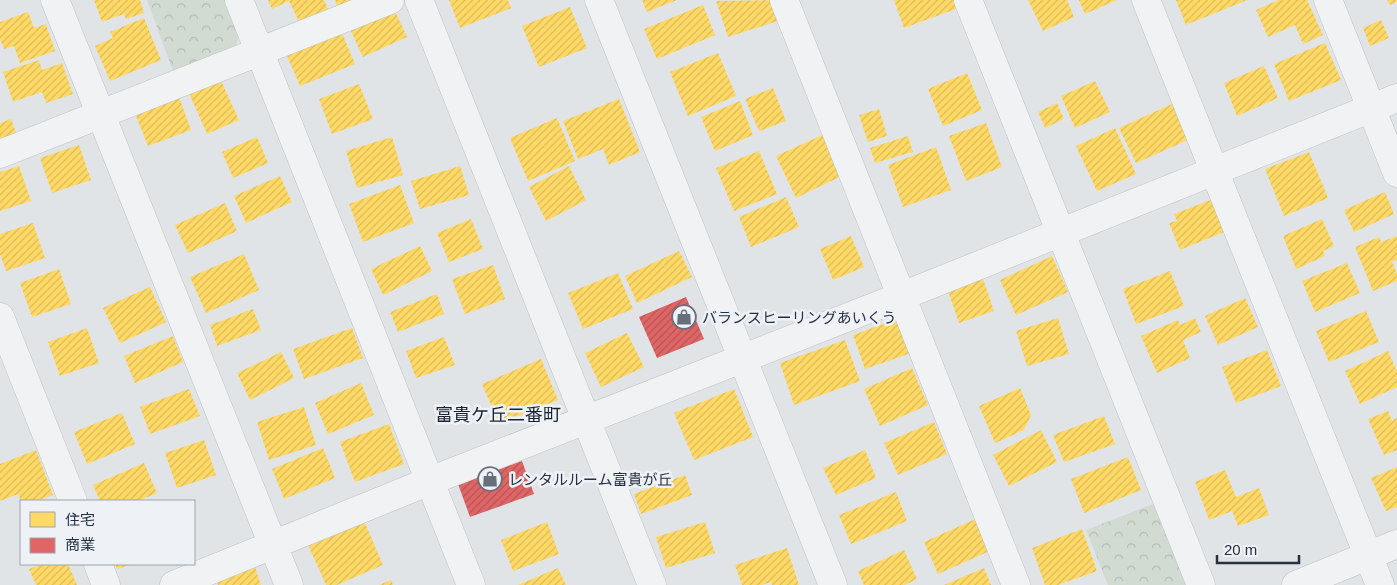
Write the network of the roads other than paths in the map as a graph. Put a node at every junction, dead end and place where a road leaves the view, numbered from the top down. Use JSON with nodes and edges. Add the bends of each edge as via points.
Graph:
{"nodes":[{"id":1,"x":55,"y":0,"type":"edge"},
{"id":2,"x":239,"y":0,"type":"edge"},
{"id":3,"x":390,"y":0,"type":"edge"},
{"id":4,"x":420,"y":0,"type":"edge"},
{"id":5,"x":599,"y":0,"type":"edge"},
{"id":6,"x":784,"y":0,"type":"edge"},
{"id":7,"x":968,"y":0,"type":"edge"},
{"id":8,"x":1146,"y":0,"type":"edge"},
{"id":9,"x":1328,"y":0,"type":"edge"},
{"id":10,"x":260,"y":51,"type":"junction"},
{"id":11,"x":1397,"y":98,"type":"edge"},
{"id":12,"x":1371,"y":108,"type":"junction"},
{"id":13,"x":100,"y":114,"type":"junction"},
{"id":14,"x":0,"y":154,"type":"edge"},
{"id":15,"x":1214,"y":171,"type":"junction"},
{"id":16,"x":1397,"y":173,"type":"edge"},
{"id":17,"x":1060,"y":232,"type":"junction"},
{"id":18,"x":902,"y":296,"type":"junction"},
{"id":19,"x":0,"y":317,"type":"edge"},
{"id":20,"x":743,"y":358,"type":"junction"},
{"id":21,"x":586,"y":420,"type":"junction"},
{"id":22,"x":430,"y":481,"type":"junction"},
{"id":23,"x":73,"y":500,"type":"edge"},
{"id":24,"x":1397,"y":544,"type":"edge"},
{"id":25,"x":273,"y":546,"type":"junction"},
{"id":26,"x":1368,"y":555,"type":"junction"},
{"id":27,"x":98,"y":565,"type":"edge"},
{"id":28,"x":106,"y":585,"type":"edge"},
{"id":29,"x":174,"y":585,"type":"edge"},
{"id":30,"x":289,"y":585,"type":"edge"},
{"id":31,"x":472,"y":585,"type":"edge"},
{"id":32,"x":652,"y":585,"type":"edge"},
{"id":33,"x":833,"y":585,"type":"edge"},
{"id":34,"x":1016,"y":585,"type":"edge"},
{"id":35,"x":1202,"y":585,"type":"edge"},
{"id":36,"x":1296,"y":585,"type":"edge"},
{"id":37,"x":1380,"y":585,"type":"edge"}],
"edges":[{"from":1,"to":13,"type":"street"},
{"from":2,"to":10,"type":"street"},
{"from":3,"to":10,"type":"street"},
{"from":4,"to":21,"type":"street"},
{"from":5,"to":20,"type":"street"},
{"from":6,"to":18,"type":"street"},
{"from":7,"to":17,"type":"street"},
{"from":8,"to":15,"type":"street"},
{"from":9,"to":12,"type":"street"},
{"from":10,"to":13,"type":"street"},
{"from":10,"to":22,"type":"street"},
{"from":11,"to":12,"type":"street"},
{"from":12,"to":15,"type":"street"},
{"from":12,"to":16,"type":"street"},
{"from":13,"to":14,"type":"street"},
{"from":13,"to":25,"type":"street"},
{"from":15,"to":17,"type":"street"},
{"from":15,"to":26,"type":"street"},
{"from":17,"to":18,"type":"street"},
{"from":17,"to":35,"type":"street"},
{"from":18,"to":20,"type":"street"},
{"from":18,"to":34,"type":"street"},
{"from":19,"to":23,"type":"street"},
{"from":20,"to":21,"type":"street"},
{"from":20,"to":33,"type":"street"},
{"from":21,"to":22,"type":"street"},
{"from":21,"to":32,"type":"street"},
{"from":22,"to":25,"type":"street"},
{"from":22,"to":31,"type":"street"},
{"from":24,"to":26,"type":"street"},
{"from":25,"to":29,"type":"street"},
{"from":25,"to":30,"type":"street"},
{"from":26,"to":36,"type":"street"},
{"from":26,"to":37,"type":"street"},
{"from":27,"to":28,"type":"street"}]}
